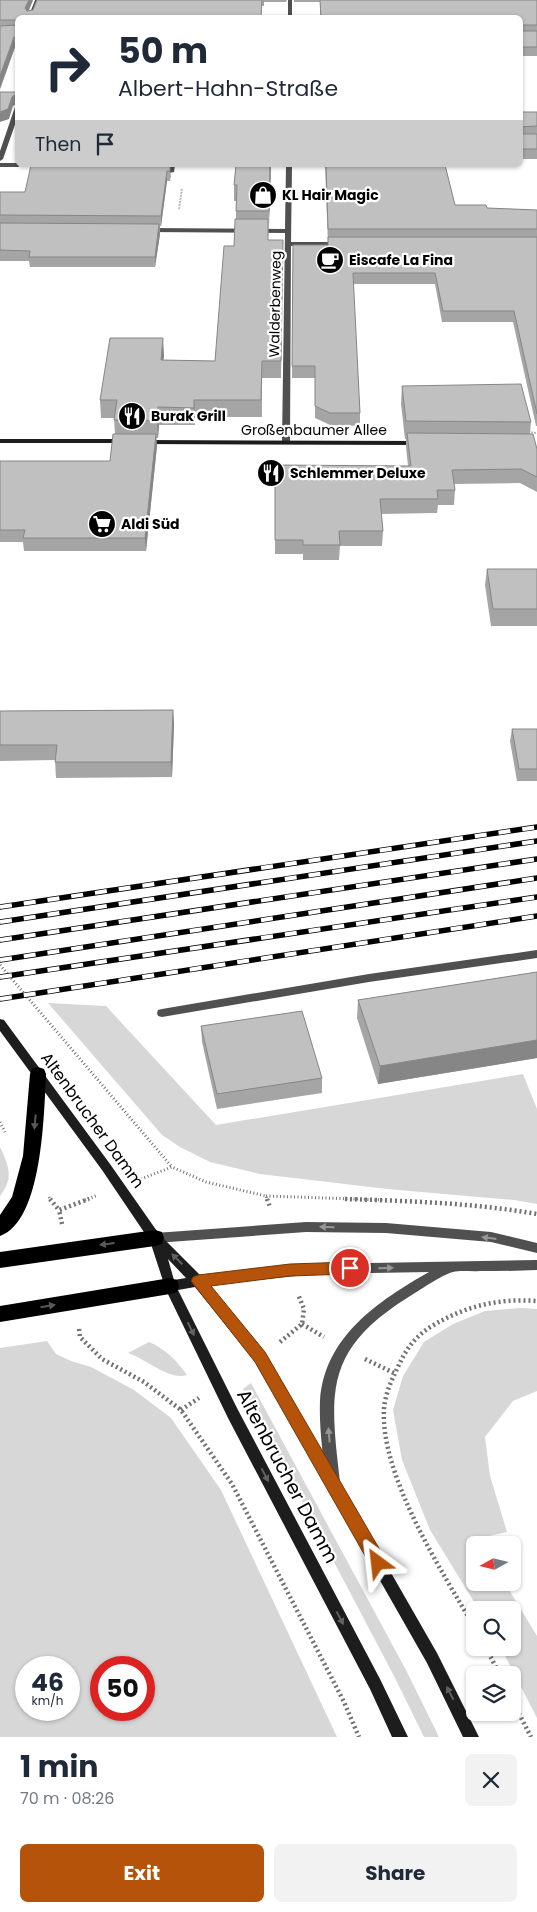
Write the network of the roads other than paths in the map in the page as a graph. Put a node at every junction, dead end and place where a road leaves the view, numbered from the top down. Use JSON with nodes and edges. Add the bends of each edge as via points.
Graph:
{"nodes":[{"id":1,"x":37,"y":0,"type":"edge"},
{"id":2,"x":290,"y":0,"type":"edge"},
{"id":3,"x":31,"y":15,"type":"edge"},
{"id":4,"x":290,"y":15,"type":"edge"},
{"id":5,"x":15,"y":121,"type":"edge"},
{"id":6,"x":0,"y":159,"type":"edge"},
{"id":7,"x":0,"y":165,"type":"edge"},
{"id":8,"x":15,"y":165,"type":"edge"},
{"id":9,"x":172,"y":167,"type":"edge"},
{"id":10,"x":288,"y":167,"type":"edge"},
{"id":11,"x":171,"y":172,"type":"edge"},
{"id":12,"x":137,"y":230,"type":"edge"},
{"id":13,"x":288,"y":231,"type":"junction"},
{"id":14,"x":288,"y":244,"type":"junction"},
{"id":15,"x":348,"y":244,"type":"edge"},
{"id":16,"x":0,"y":441,"type":"edge"},
{"id":17,"x":286,"y":442,"type":"junction"},
{"id":18,"x":428,"y":443,"type":"edge"},
{"id":19,"x":537,"y":954,"type":"edge"},
{"id":20,"x":162,"y":1013,"type":"dead end"},
{"id":21,"x":0,"y":1023,"type":"edge"},
{"id":22,"x":38,"y":1074,"type":"junction"},
{"id":23,"x":0,"y":1228,"type":"edge"},
{"id":24,"x":155,"y":1238,"type":"junction"},
{"id":25,"x":537,"y":1248,"type":"edge"},
{"id":26,"x":0,"y":1260,"type":"edge"},
{"id":27,"x":537,"y":1265,"type":"edge"},
{"id":28,"x":450,"y":1267,"type":"junction"},
{"id":29,"x":198,"y":1281,"type":"junction"},
{"id":30,"x":170,"y":1286,"type":"junction"},
{"id":31,"x":0,"y":1314,"type":"edge"},
{"id":32,"x":333,"y":1483,"type":"junction"},
{"id":33,"x":400,"y":1737,"type":"edge"},
{"id":34,"x":471,"y":1737,"type":"edge"}],
"edges":[{"from":1,"to":3,"type":"street"},
{"from":2,"to":4,"type":"street"},
{"from":5,"to":6,"type":"street"},
{"from":7,"to":8,"type":"street"},
{"from":9,"to":11,"type":"street"},
{"from":10,"to":13,"type":"street","name":"Walderbenweg"},
{"from":12,"to":13,"type":"street"},
{"from":13,"to":14,"type":"street","name":"Walderbenweg"},
{"from":14,"to":15,"type":"street"},
{"from":14,"to":17,"type":"street","name":"Walderbenweg"},
{"from":16,"to":17,"type":"main road","name":"Großenbaumer Allee"},
{"from":17,"to":18,"type":"main road","name":"Großenbaumer Allee"},
{"from":19,"to":20,"type":"street"},
{"from":21,"to":22,"type":"main road","name":"Altenbrucher Damm"},
{"from":22,"to":23,"type":"highway","one_way":true,"via":[[32,1154],[23,1196]]},
{"from":22,"to":24,"type":"main road","name":"Altenbrucher Damm"},
{"from":25,"to":24,"type":"street","one_way":true,"via":[[491,1238],[386,1228],[306,1227]]},
{"from":24,"to":26,"type":"highway","one_way":true},
{"from":29,"to":24,"type":"main road","name":"Altenbrucher Damm","one_way":true},
{"from":24,"to":30,"type":"main road","name":"Altenbrucher Damm"},
{"from":27,"to":28,"type":"street"},
{"from":29,"to":28,"type":"street","one_way":true,"via":[[316,1268]]},
{"from":32,"to":28,"type":"street","one_way":true,"via":[[329,1393],[331,1377],[343,1348],[368,1318]]},
{"from":29,"to":30,"type":"main road"},
{"from":29,"to":32,"type":"main road","name":"Altenbrucher Damm","via":[[260,1357]]},
{"from":31,"to":30,"type":"highway","one_way":true},
{"from":30,"to":33,"type":"main road","name":"Altenbrucher Damm","one_way":true},
{"from":34,"to":32,"type":"main road","name":"Altenbrucher Damm","one_way":true,"via":[[432,1658]]}]}
